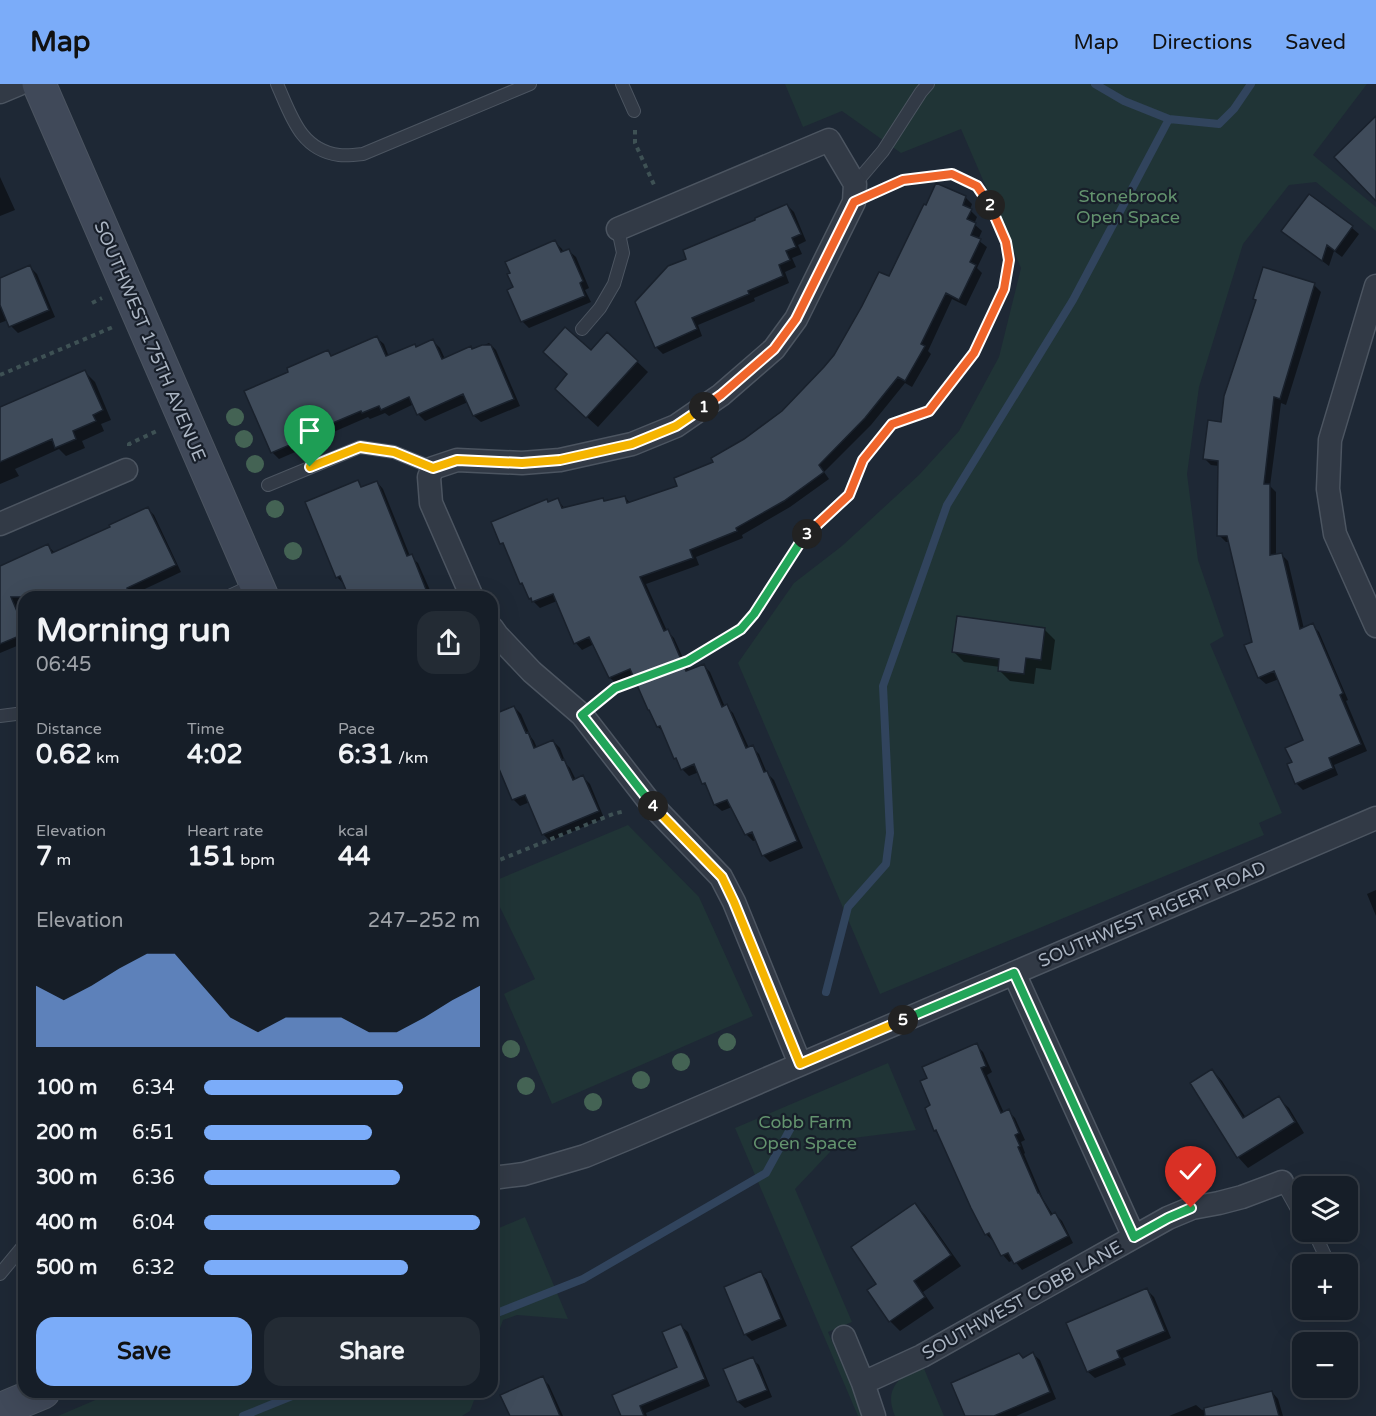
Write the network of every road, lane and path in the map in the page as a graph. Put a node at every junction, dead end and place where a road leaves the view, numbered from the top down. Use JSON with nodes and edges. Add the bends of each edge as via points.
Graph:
{"nodes":[{"id":1,"x":19,"y":84,"type":"edge"},
{"id":2,"x":39,"y":84,"type":"edge"},
{"id":3,"x":277,"y":84,"type":"edge"},
{"id":4,"x":530,"y":84,"type":"edge"},
{"id":5,"x":622,"y":84,"type":"edge"},
{"id":6,"x":928,"y":84,"type":"edge"},
{"id":7,"x":0,"y":92,"type":"edge"},
{"id":8,"x":634,"y":111,"type":"dead end"},
{"id":9,"x":635,"y":143,"type":"dead end"},
{"id":10,"x":651,"y":178,"type":"dead end"},
{"id":11,"x":854,"y":193,"type":"junction"},
{"id":12,"x":618,"y":229,"type":"joint"},
{"id":13,"x":1376,"y":286,"type":"edge"},
{"id":14,"x":139,"y":316,"type":"junction"},
{"id":15,"x":582,"y":329,"type":"dead end"},
{"id":16,"x":0,"y":375,"type":"edge"},
{"id":17,"x":184,"y":419,"type":"junction"},
{"id":18,"x":433,"y":468,"type":"junction"},
{"id":19,"x":126,"y":470,"type":"joint"},
{"id":20,"x":268,"y":485,"type":"dead end"},
{"id":21,"x":0,"y":524,"type":"edge"},
{"id":22,"x":248,"y":591,"type":"edge"},
{"id":23,"x":469,"y":591,"type":"edge"},
{"id":24,"x":1376,"y":626,"type":"edge"},
{"id":25,"x":498,"y":636,"type":"edge"},
{"id":26,"x":18,"y":714,"type":"edge"},
{"id":27,"x":582,"y":715,"type":"junction"},
{"id":28,"x":0,"y":716,"type":"edge"},
{"id":29,"x":651,"y":804,"type":"junction"},
{"id":30,"x":1376,"y":818,"type":"edge"},
{"id":31,"x":498,"y":861,"type":"edge"},
{"id":32,"x":1014,"y":973,"type":"junction"},
{"id":33,"x":800,"y":1064,"type":"junction"},
{"id":34,"x":498,"y":1177,"type":"edge"},
{"id":35,"x":1281,"y":1182,"type":"joint"},
{"id":36,"x":1292,"y":1201,"type":"edge"},
{"id":37,"x":1134,"y":1237,"type":"junction"},
{"id":38,"x":18,"y":1252,"type":"edge"},
{"id":39,"x":0,"y":1274,"type":"edge"},
{"id":40,"x":844,"y":1337,"type":"dead end"},
{"id":41,"x":863,"y":1383,"type":"junction"},
{"id":42,"x":29,"y":1398,"type":"edge"},
{"id":43,"x":0,"y":1410,"type":"edge"},
{"id":44,"x":874,"y":1416,"type":"edge"}],
"edges":[{"from":1,"to":7,"type":"street"},
{"from":2,"to":14,"type":"main road","name":"SOUTHWEST 175TH AVENUE"},
{"from":3,"to":4,"type":"lane","via":[[297,130],[320,150],[339,155],[363,154]]},
{"from":5,"to":8,"type":"lane"},
{"from":6,"to":11,"type":"lane"},
{"from":9,"to":10,"type":"path"},
{"from":11,"to":12,"type":"street","via":[[829,140]]},
{"from":11,"to":18,"type":"street","via":[[796,319],[774,349],[721,395],[676,426],[632,444],[560,460],[457,460]]},
{"from":11,"to":27,"type":"path","via":[[903,180],[952,174],[977,186],[993,210],[1009,260],[1004,289],[974,353],[929,411],[892,424],[882,434],[863,460],[849,495],[803,538],[741,629],[688,661],[615,688]]},
{"from":12,"to":15,"type":"lane","via":[[623,253],[614,284]]},
{"from":13,"to":24,"type":"street","via":[[1330,440],[1328,489],[1335,534]]},
{"from":14,"to":16,"type":"path"},
{"from":14,"to":17,"type":"main road","name":"SOUTHWEST 175TH AVENUE"},
{"from":17,"to":19,"type":"path","via":[[129,444]]},
{"from":17,"to":22,"type":"main road","name":"SOUTHWEST 175TH AVENUE"},
{"from":18,"to":20,"type":"lane","via":[[394,452],[360,447]]},
{"from":18,"to":23,"type":"street","via":[[429,477],[431,503]]},
{"from":19,"to":21,"type":"street"},
{"from":25,"to":27,"type":"street"},
{"from":26,"to":28,"type":"lane"},
{"from":27,"to":29,"type":"street"},
{"from":29,"to":31,"type":"path","via":[[613,814]]},
{"from":29,"to":33,"type":"street","via":[[722,877]]},
{"from":30,"to":32,"type":"street","name":"SOUTHWEST RIGERT ROAD"},
{"from":32,"to":33,"type":"street","name":"SOUTHWEST RIGERT ROAD"},
{"from":32,"to":37,"type":"street"},
{"from":33,"to":34,"type":"street","name":"SOUTHWEST RIGERT ROAD","via":[[585,1156],[524,1174]]},
{"from":35,"to":36,"type":"lane"},
{"from":35,"to":37,"type":"street","name":"SOUTHWEST COBB LANE","via":[[1242,1197],[1191,1208]]},
{"from":37,"to":41,"type":"street","name":"SOUTHWEST COBB LANE","via":[[922,1356]]},
{"from":38,"to":39,"type":"lane"},
{"from":40,"to":41,"type":"street"},
{"from":41,"to":44,"type":"street"},
{"from":42,"to":43,"type":"main road"}]}
